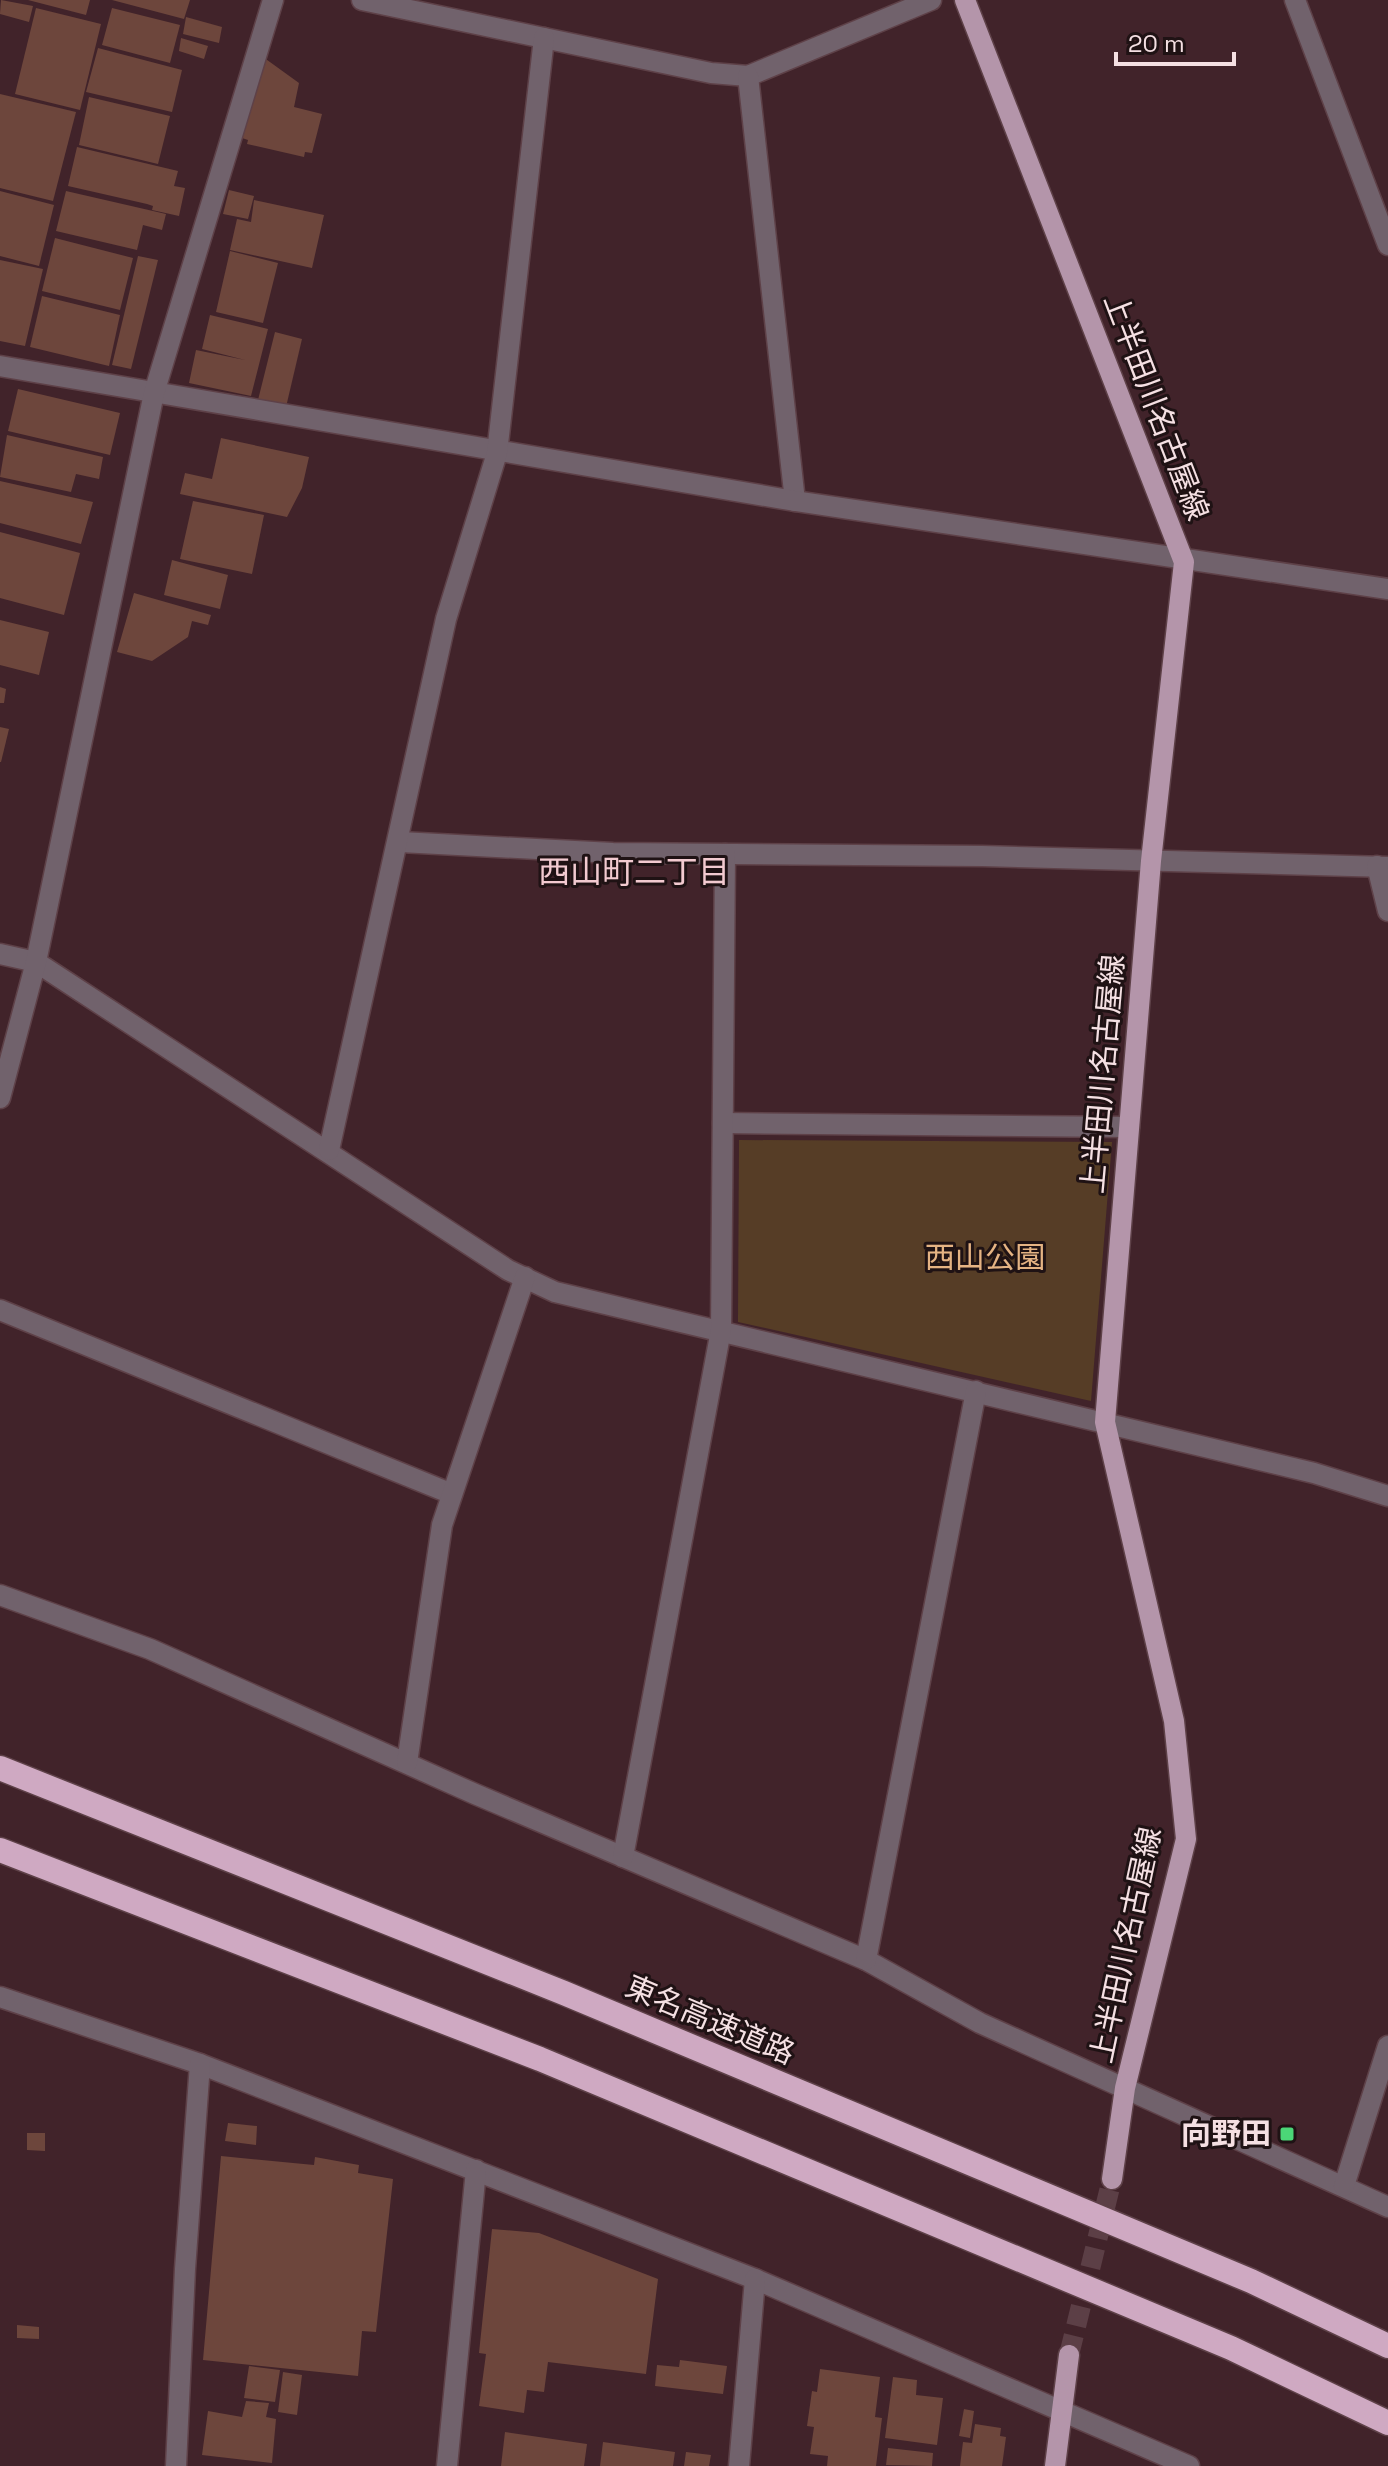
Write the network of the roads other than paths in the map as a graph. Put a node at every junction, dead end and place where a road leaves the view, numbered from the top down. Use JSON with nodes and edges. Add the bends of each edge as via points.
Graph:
{"nodes":[{"id":1,"x":273,"y":0,"type":"edge"},
{"id":2,"x":362,"y":0,"type":"edge"},
{"id":3,"x":931,"y":0,"type":"edge"},
{"id":4,"x":965,"y":0,"type":"edge"},
{"id":5,"x":1295,"y":0,"type":"edge"},
{"id":6,"x":544,"y":38,"type":"junction"},
{"id":7,"x":748,"y":76,"type":"junction"},
{"id":8,"x":1388,"y":245,"type":"edge"},
{"id":9,"x":0,"y":366,"type":"edge"},
{"id":10,"x":154,"y":393,"type":"junction"},
{"id":11,"x":497,"y":453,"type":"junction"},
{"id":12,"x":795,"y":501,"type":"junction"},
{"id":13,"x":1184,"y":562,"type":"junction"},
{"id":14,"x":1388,"y":589,"type":"edge"},
{"id":15,"x":400,"y":842,"type":"junction"},
{"id":16,"x":725,"y":854,"type":"junction"},
{"id":17,"x":1151,"y":861,"type":"junction"},
{"id":18,"x":1382,"y":867,"type":"edge"},
{"id":19,"x":1388,"y":911,"type":"edge"},
{"id":20,"x":0,"y":954,"type":"edge"},
{"id":21,"x":36,"y":962,"type":"junction"},
{"id":22,"x":0,"y":1098,"type":"edge"},
{"id":23,"x":723,"y":1123,"type":"junction"},
{"id":24,"x":1129,"y":1127,"type":"junction"},
{"id":25,"x":329,"y":1150,"type":"junction"},
{"id":26,"x":525,"y":1277,"type":"junction"},
{"id":27,"x":0,"y":1310,"type":"edge"},
{"id":28,"x":721,"y":1330,"type":"junction"},
{"id":29,"x":976,"y":1391,"type":"junction"},
{"id":30,"x":1105,"y":1422,"type":"junction"},
{"id":31,"x":452,"y":1494,"type":"junction"},
{"id":32,"x":1388,"y":1496,"type":"edge"},
{"id":33,"x":0,"y":1595,"type":"edge"},
{"id":34,"x":407,"y":1763,"type":"junction"},
{"id":35,"x":0,"y":1768,"type":"edge"},
{"id":36,"x":0,"y":1850,"type":"edge"},
{"id":37,"x":623,"y":1857,"type":"junction"},
{"id":38,"x":866,"y":1960,"type":"junction"},
{"id":39,"x":0,"y":1997,"type":"edge"},
{"id":40,"x":1388,"y":2046,"type":"edge"},
{"id":41,"x":200,"y":2064,"type":"junction"},
{"id":42,"x":1125,"y":2088,"type":"junction"},
{"id":43,"x":476,"y":2170,"type":"junction"},
{"id":44,"x":1112,"y":2179,"type":"tunnel mouth"},
{"id":45,"x":1344,"y":2186,"type":"junction"},
{"id":46,"x":1388,"y":2207,"type":"edge"},
{"id":47,"x":755,"y":2279,"type":"junction"},
{"id":48,"x":1388,"y":2346,"type":"edge"},
{"id":49,"x":1069,"y":2355,"type":"tunnel mouth"},
{"id":50,"x":1062,"y":2408,"type":"junction"},
{"id":51,"x":1388,"y":2423,"type":"edge"},
{"id":52,"x":176,"y":2466,"type":"edge"},
{"id":53,"x":447,"y":2466,"type":"edge"},
{"id":54,"x":739,"y":2466,"type":"edge"},
{"id":55,"x":1055,"y":2466,"type":"edge"},
{"id":56,"x":1189,"y":2466,"type":"edge"}],
"edges":[{"from":1,"to":10,"type":"street"},
{"from":2,"to":6,"type":"street"},
{"from":3,"to":7,"type":"street"},
{"from":4,"to":13,"type":"main road","name":"上半田川名古屋線"},
{"from":5,"to":8,"type":"street"},
{"from":6,"to":7,"type":"street"},
{"from":6,"to":11,"type":"street"},
{"from":7,"to":12,"type":"street"},
{"from":9,"to":10,"type":"street"},
{"from":10,"to":11,"type":"street"},
{"from":10,"to":21,"type":"street"},
{"from":11,"to":12,"type":"street"},
{"from":11,"to":15,"type":"street","via":[[446,619]]},
{"from":12,"to":13,"type":"street"},
{"from":13,"to":14,"type":"street"},
{"from":13,"to":17,"type":"main road","name":"上半田川名古屋線"},
{"from":15,"to":16,"type":"street"},
{"from":15,"to":25,"type":"street"},
{"from":16,"to":17,"type":"street"},
{"from":16,"to":23,"type":"street"},
{"from":17,"to":18,"type":"street"},
{"from":17,"to":24,"type":"main road","name":"上半田川名古屋線"},
{"from":18,"to":19,"type":"street"},
{"from":20,"to":21,"type":"street"},
{"from":21,"to":22,"type":"street"},
{"from":21,"to":25,"type":"street"},
{"from":23,"to":24,"type":"street"},
{"from":23,"to":28,"type":"street"},
{"from":24,"to":30,"type":"main road","name":"上半田川名古屋線"},
{"from":25,"to":26,"type":"street"},
{"from":26,"to":28,"type":"street","via":[[555,1292]]},
{"from":26,"to":31,"type":"street"},
{"from":27,"to":31,"type":"street"},
{"from":28,"to":29,"type":"street"},
{"from":28,"to":37,"type":"street"},
{"from":29,"to":30,"type":"street"},
{"from":29,"to":38,"type":"street"},
{"from":30,"to":32,"type":"street"},
{"from":30,"to":42,"type":"main road","name":"上半田川名古屋線","via":[[1174,1721],[1186,1839]]},
{"from":31,"to":34,"type":"street","via":[[442,1525]]},
{"from":33,"to":34,"type":"street","via":[[150,1649]]},
{"from":34,"to":37,"type":"street"},
{"from":35,"to":48,"type":"highway","name":"東名高速道路","via":[[564,1993],[1251,2281]]},
{"from":36,"to":51,"type":"highway","via":[[540,2059],[1231,2348]]},
{"from":37,"to":38,"type":"street"},
{"from":38,"to":42,"type":"street","via":[[980,2023]]},
{"from":39,"to":41,"type":"street"},
{"from":40,"to":45,"type":"street"},
{"from":41,"to":43,"type":"street"},
{"from":41,"to":52,"type":"street"},
{"from":42,"to":44,"type":"main road","name":"上半田川名古屋線"},
{"from":42,"to":45,"type":"street"},
{"from":43,"to":47,"type":"street"},
{"from":43,"to":53,"type":"street"},
{"from":45,"to":46,"type":"street"},
{"from":47,"to":50,"type":"street"},
{"from":47,"to":54,"type":"street"},
{"from":49,"to":50,"type":"main road"},
{"from":50,"to":55,"type":"main road"},
{"from":50,"to":56,"type":"street"}]}
